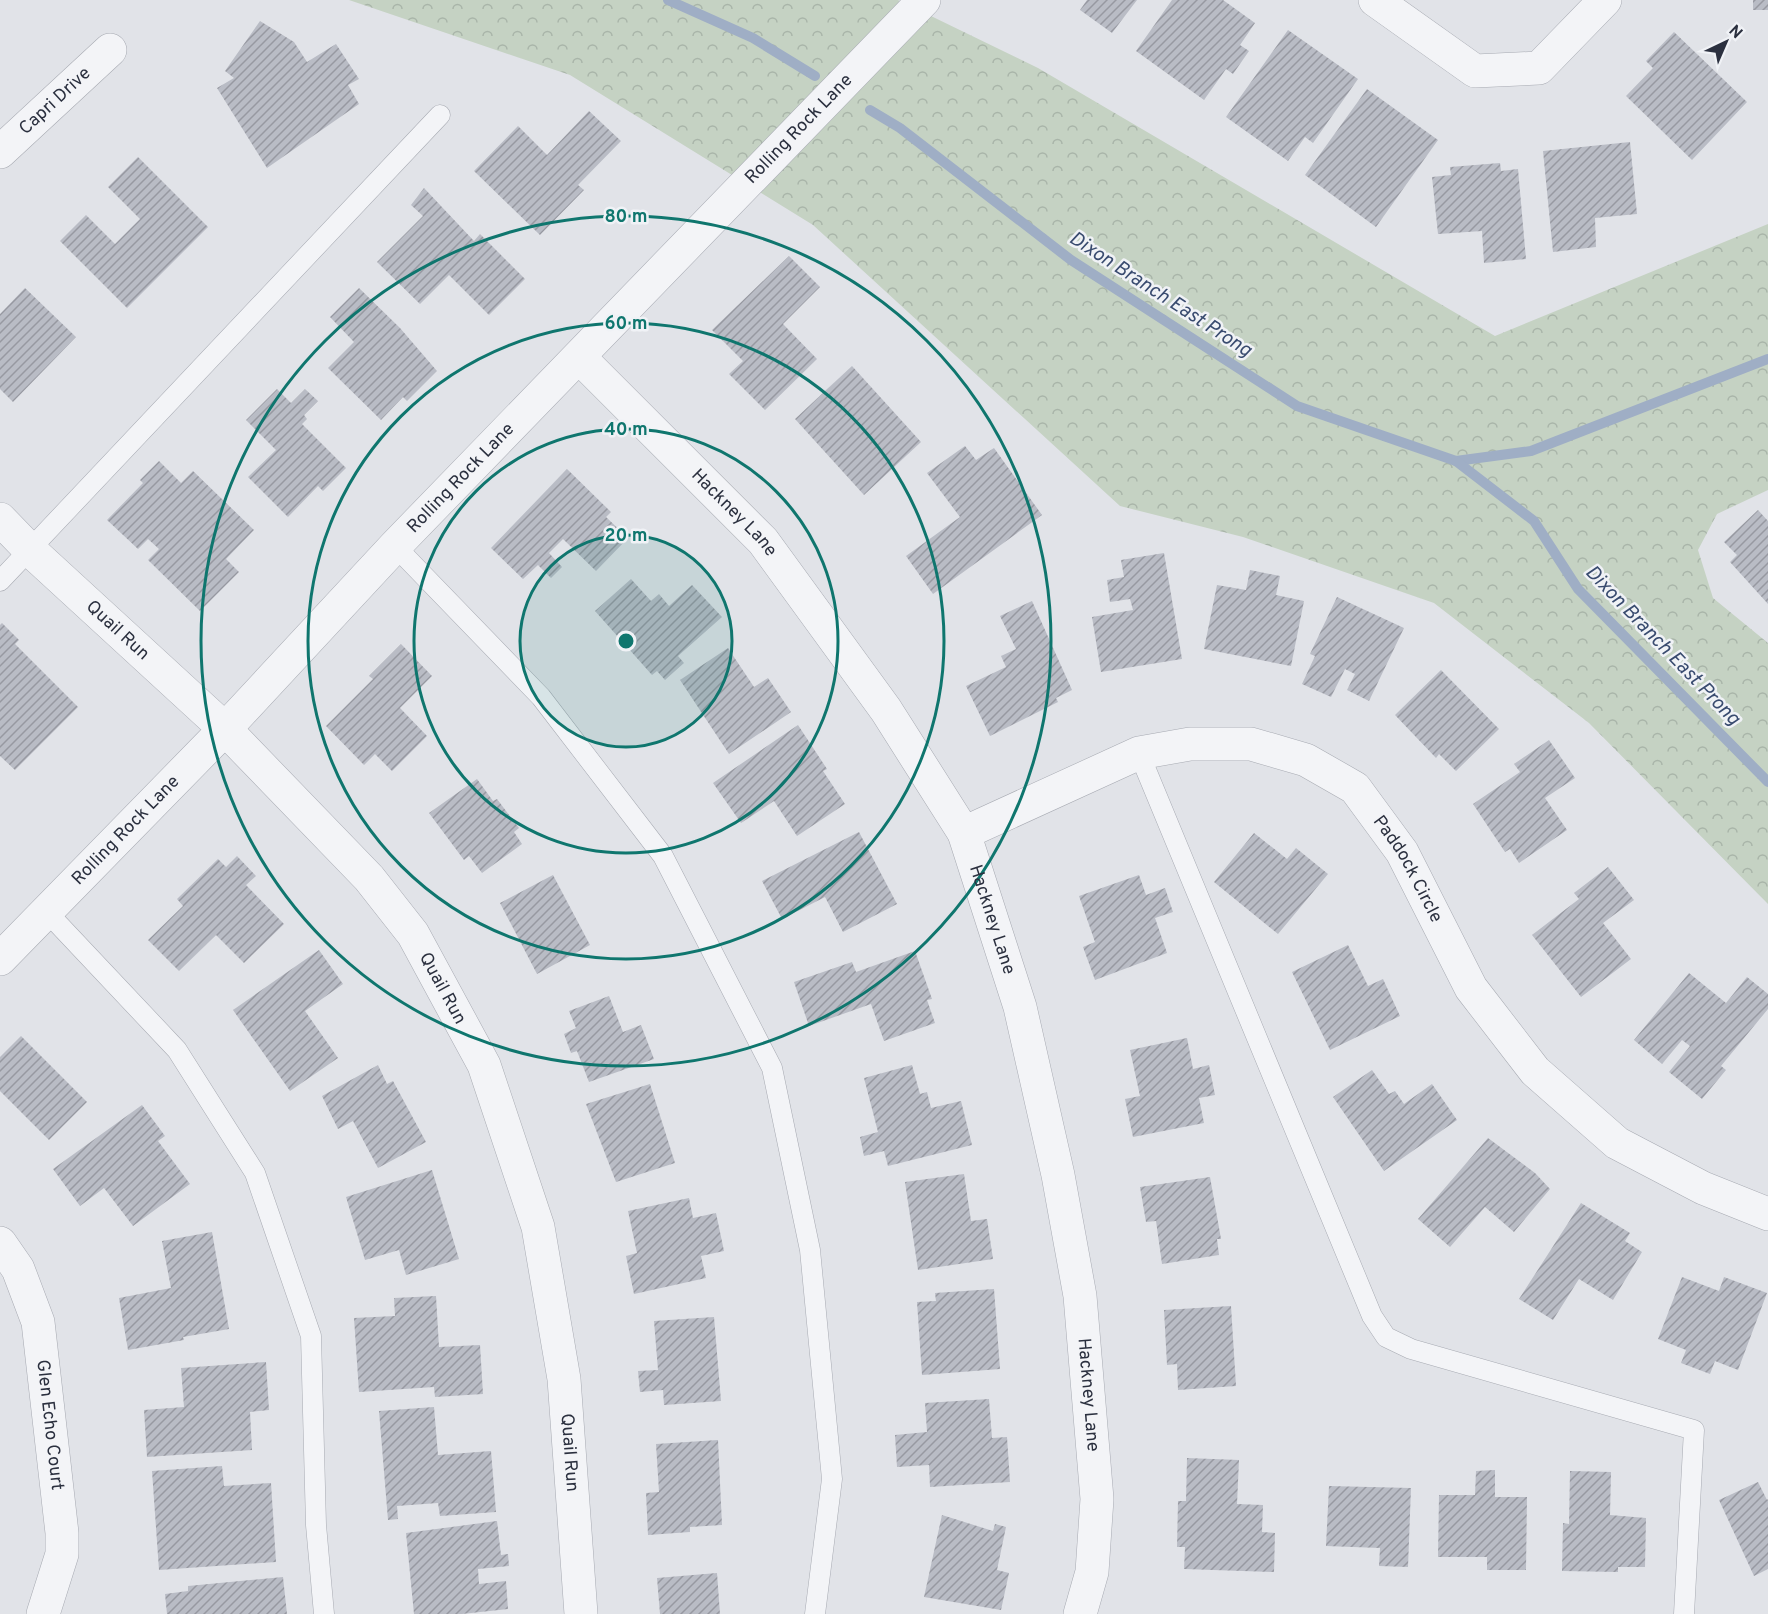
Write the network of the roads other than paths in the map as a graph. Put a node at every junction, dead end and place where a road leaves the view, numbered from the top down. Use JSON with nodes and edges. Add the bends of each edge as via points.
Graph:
{"nodes":[{"id":1,"x":924,"y":0,"type":"edge"},
{"id":2,"x":1375,"y":0,"type":"edge"},
{"id":3,"x":1605,"y":0,"type":"edge"},
{"id":4,"x":110,"y":50,"type":"dead end"},
{"id":5,"x":440,"y":115,"type":"dead end"},
{"id":6,"x":0,"y":152,"type":"edge"},
{"id":7,"x":579,"y":357,"type":"junction"},
{"id":8,"x":0,"y":519,"type":"edge"},
{"id":9,"x":395,"y":546,"type":"junction"},
{"id":10,"x":30,"y":550,"type":"junction"},
{"id":11,"x":0,"y":582,"type":"edge"},
{"id":12,"x":225,"y":729,"type":"junction"},
{"id":13,"x":1139,"y":753,"type":"junction"},
{"id":14,"x":964,"y":833,"type":"junction"},
{"id":15,"x":46,"y":911,"type":"junction"},
{"id":16,"x":0,"y":959,"type":"edge"},
{"id":17,"x":1768,"y":1214,"type":"edge"},
{"id":18,"x":0,"y":1243,"type":"edge"},
{"id":19,"x":43,"y":1614,"type":"edge"},
{"id":20,"x":324,"y":1614,"type":"edge"},
{"id":21,"x":581,"y":1614,"type":"edge"},
{"id":22,"x":815,"y":1614,"type":"edge"},
{"id":23,"x":1080,"y":1614,"type":"edge"},
{"id":24,"x":1684,"y":1614,"type":"edge"}],
"edges":[{"from":1,"to":7,"type":"street","name":"Rolling Rock Lane"},
{"from":2,"to":3,"type":"street","via":[[1475,71],[1539,68]]},
{"from":4,"to":6,"type":"street","name":"Capri Drive"},
{"from":5,"to":10,"type":"lane"},
{"from":7,"to":9,"type":"street","name":"Rolling Rock Lane"},
{"from":7,"to":14,"type":"street","name":"Hackney Lane","via":[[763,541],[886,710]]},
{"from":8,"to":10,"type":"street","name":"Quail Run"},
{"from":9,"to":12,"type":"street","name":"Rolling Rock Lane"},
{"from":9,"to":22,"type":"lane","via":[[541,697],[663,856],[772,1068],[810,1250],[832,1479]]},
{"from":10,"to":11,"type":"lane"},
{"from":10,"to":12,"type":"street","name":"Quail Run"},
{"from":12,"to":15,"type":"street","name":"Rolling Rock Lane"},
{"from":12,"to":21,"type":"street","name":"Quail Run","via":[[369,878],[413,934],[484,1065],[538,1227],[564,1379]]},
{"from":13,"to":14,"type":"street","name":"Paddock Circle"},
{"from":13,"to":17,"type":"street","name":"Paddock Circle","via":[[1190,744],[1251,744],[1306,760],[1355,788],[1402,852],[1472,988],[1535,1071],[1617,1143],[1703,1188]]},
{"from":13,"to":24,"type":"lane","via":[[1372,1316],[1386,1337],[1411,1349],[1694,1430]]},
{"from":14,"to":23,"type":"street","name":"Hackney Lane","via":[[1020,1007],[1058,1175],[1080,1296],[1097,1499],[1092,1572]]},
{"from":15,"to":16,"type":"street","name":"Rolling Rock Lane"},
{"from":15,"to":20,"type":"lane","via":[[177,1050],[255,1173],[311,1336],[316,1525]]},
{"from":18,"to":19,"type":"street","name":"Glen Echo Court","via":[[18,1269],[38,1322],[62,1533],[62,1554]]}]}
